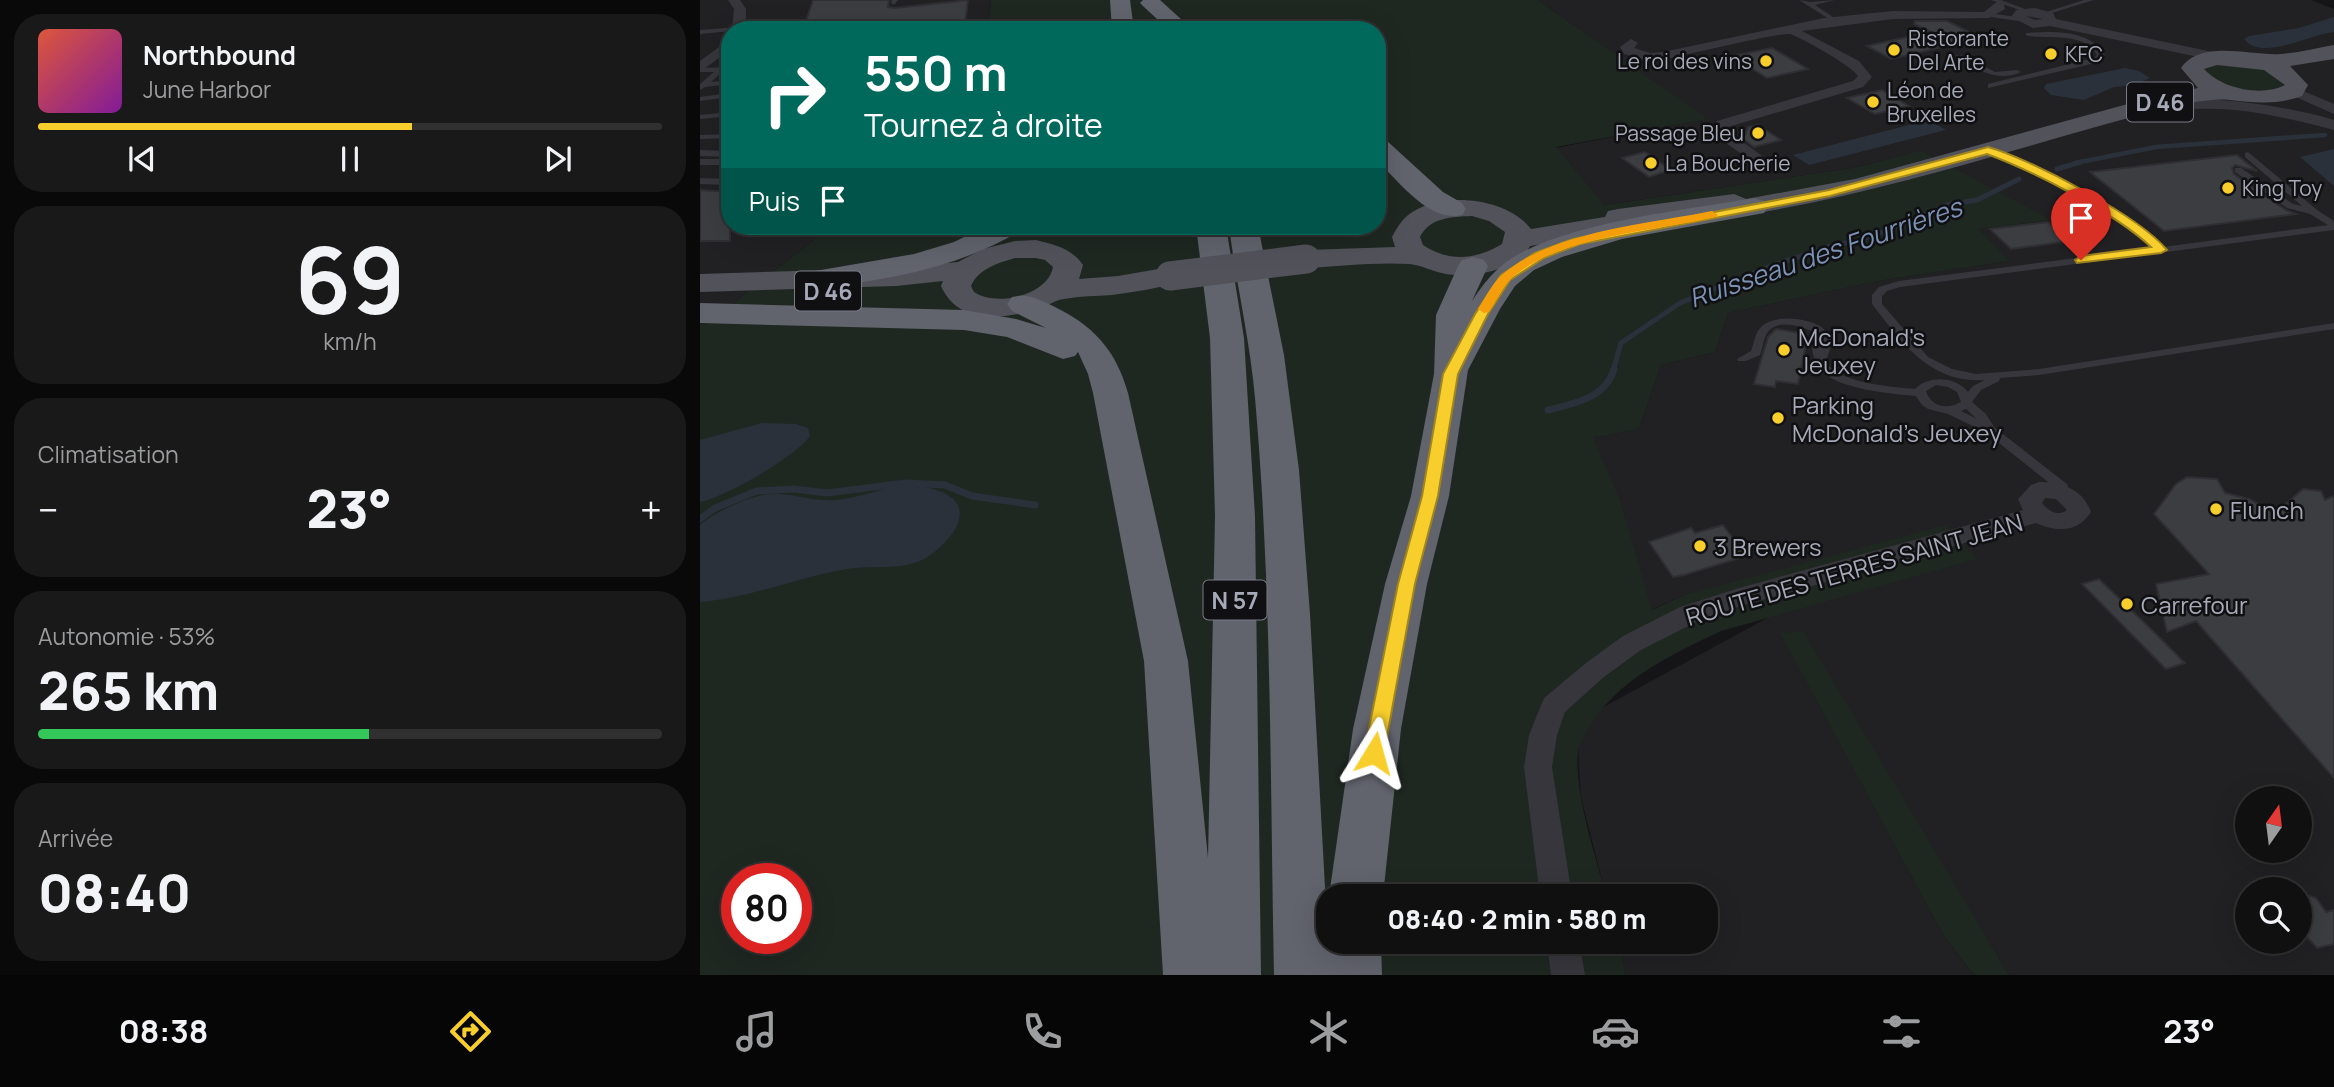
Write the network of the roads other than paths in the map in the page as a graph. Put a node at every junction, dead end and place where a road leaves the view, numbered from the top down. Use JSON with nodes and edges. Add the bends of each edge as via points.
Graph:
{"nodes":[{"id":1,"x":734,"y":0,"type":"edge"},
{"id":2,"x":1122,"y":0,"type":"edge"},
{"id":3,"x":1832,"y":0,"type":"edge"},
{"id":4,"x":2091,"y":0,"type":"edge"},
{"id":5,"x":1995,"y":1,"type":"edge"},
{"id":6,"x":2079,"y":1,"type":"edge"},
{"id":7,"x":1149,"y":2,"type":"edge"},
{"id":8,"x":1805,"y":2,"type":"edge"},
{"id":9,"x":1984,"y":14,"type":"junction"},
{"id":10,"x":2029,"y":16,"type":"junction"},
{"id":11,"x":739,"y":21,"type":"edge"},
{"id":12,"x":1123,"y":21,"type":"edge"},
{"id":13,"x":1137,"y":21,"type":"edge"},
{"id":14,"x":1160,"y":21,"type":"edge"},
{"id":15,"x":1171,"y":21,"type":"edge"},
{"id":16,"x":1836,"y":21,"type":"junction"},
{"id":17,"x":704,"y":22,"type":"dead end"},
{"id":18,"x":721,"y":30,"type":"edge"},
{"id":19,"x":1794,"y":30,"type":"junction"},
{"id":20,"x":713,"y":31,"type":"junction"},
{"id":21,"x":700,"y":32,"type":"edge"},
{"id":22,"x":2028,"y":34,"type":"dead end"},
{"id":23,"x":1631,"y":43,"type":"dead end"},
{"id":24,"x":2168,"y":46,"type":"junction"},
{"id":25,"x":721,"y":51,"type":"edge"},
{"id":26,"x":2100,"y":52,"type":"junction"},
{"id":27,"x":1959,"y":57,"type":"dead end"},
{"id":28,"x":2227,"y":58,"type":"junction"},
{"id":29,"x":2251,"y":61,"type":"junction"},
{"id":30,"x":700,"y":69,"type":"edge"},
{"id":31,"x":720,"y":70,"type":"joint"},
{"id":32,"x":2195,"y":71,"type":"junction"},
{"id":33,"x":721,"y":84,"type":"edge"},
{"id":34,"x":2294,"y":85,"type":"junction"},
{"id":35,"x":1991,"y":86,"type":"dead end"},
{"id":36,"x":702,"y":87,"type":"edge"},
{"id":37,"x":2242,"y":95,"type":"junction"},
{"id":38,"x":721,"y":96,"type":"edge"},
{"id":39,"x":700,"y":99,"type":"edge"},
{"id":40,"x":2334,"y":110,"type":"edge"},
{"id":41,"x":721,"y":115,"type":"edge"},
{"id":42,"x":700,"y":117,"type":"edge"},
{"id":43,"x":2334,"y":119,"type":"edge"},
{"id":44,"x":2093,"y":123,"type":"junction"},
{"id":45,"x":2334,"y":125,"type":"edge"},
{"id":46,"x":721,"y":136,"type":"edge"},
{"id":47,"x":700,"y":137,"type":"edge"},
{"id":48,"x":1988,"y":150,"type":"junction"},
{"id":49,"x":700,"y":153,"type":"edge"},
{"id":50,"x":721,"y":154,"type":"edge"},
{"id":51,"x":1386,"y":154,"type":"edge"},
{"id":52,"x":2248,"y":155,"type":"dead end"},
{"id":53,"x":1755,"y":158,"type":"dead end"},
{"id":54,"x":700,"y":162,"type":"edge"},
{"id":55,"x":721,"y":162,"type":"edge"},
{"id":56,"x":2238,"y":170,"type":"dead end"},
{"id":57,"x":700,"y":181,"type":"edge"},
{"id":58,"x":721,"y":182,"type":"edge"},
{"id":59,"x":1754,"y":207,"type":"junction"},
{"id":60,"x":1452,"y":209,"type":"junction"},
{"id":61,"x":2314,"y":212,"type":"junction"},
{"id":62,"x":2334,"y":226,"type":"edge"},
{"id":63,"x":1516,"y":231,"type":"junction"},
{"id":64,"x":1213,"y":235,"type":"edge"},
{"id":65,"x":1245,"y":235,"type":"edge"},
{"id":66,"x":1004,"y":239,"type":"edge"},
{"id":67,"x":1411,"y":246,"type":"junction"},
{"id":68,"x":2161,"y":250,"type":"junction"},
{"id":69,"x":1068,"y":265,"type":"junction"},
{"id":70,"x":1474,"y":265,"type":"junction"},
{"id":71,"x":1170,"y":276,"type":"junction"},
{"id":72,"x":821,"y":279,"type":"junction"},
{"id":73,"x":960,"y":281,"type":"junction"},
{"id":74,"x":700,"y":283,"type":"edge"},
{"id":75,"x":700,"y":296,"type":"edge"},
{"id":76,"x":1037,"y":298,"type":"junction"},
{"id":77,"x":700,"y":313,"type":"edge"},
{"id":78,"x":2334,"y":326,"type":"edge"},
{"id":79,"x":1742,"y":359,"type":"dead end"},
{"id":80,"x":1924,"y":359,"type":"junction"},
{"id":81,"x":1451,"y":374,"type":"junction"},
{"id":82,"x":1999,"y":377,"type":"junction"},
{"id":83,"x":1922,"y":389,"type":"junction"},
{"id":84,"x":1967,"y":401,"type":"junction"},
{"id":85,"x":1950,"y":410,"type":"junction"},
{"id":86,"x":1114,"y":417,"type":"junction"},
{"id":87,"x":1989,"y":429,"type":"junction"},
{"id":88,"x":2030,"y":463,"type":"junction"},
{"id":89,"x":2064,"y":494,"type":"joint"},
{"id":90,"x":2039,"y":502,"type":"junction"},
{"id":91,"x":1358,"y":884,"type":"edge"},
{"id":92,"x":1554,"y":884,"type":"edge"},
{"id":93,"x":1354,"y":954,"type":"edge"},
{"id":94,"x":1565,"y":954,"type":"edge"},
{"id":95,"x":1191,"y":975,"type":"edge"},
{"id":96,"x":1233,"y":975,"type":"edge"},
{"id":97,"x":1302,"y":975,"type":"edge"},
{"id":98,"x":1354,"y":975,"type":"edge"},
{"id":99,"x":1568,"y":975,"type":"edge"}],
"edges":[{"from":1,"to":11,"type":"street","via":[[740,9]]},
{"from":2,"to":12,"type":"highway"},
{"from":2,"to":13,"type":"highway"},
{"from":3,"to":8,"type":"lane"},
{"from":4,"to":6,"type":"lane"},
{"from":5,"to":9,"type":"street","via":[[1998,9]]},
{"from":5,"to":10,"type":"lane"},
{"from":5,"to":10,"type":"lane"},
{"from":6,"to":10,"type":"lane"},
{"from":7,"to":14,"type":"highway"},
{"from":7,"to":15,"type":"highway"},
{"from":8,"to":16,"type":"lane"},
{"from":9,"to":10,"type":"lane"},
{"from":9,"to":16,"type":"street"},
{"from":10,"to":24,"type":"street"},
{"from":16,"to":19,"type":"street"},
{"from":17,"to":20,"type":"lane"},
{"from":18,"to":20,"type":"lane"},
{"from":19,"to":23,"type":"street","via":[[1663,56],[1636,54],[1627,47]]},
{"from":19,"to":53,"type":"street","via":[[1856,64],[1865,77],[1858,84],[1722,124],[1723,134]]},
{"from":20,"to":21,"type":"lane"},
{"from":22,"to":26,"type":"lane","via":[[2081,38],[2095,43]]},
{"from":24,"to":28,"type":"street"},
{"from":24,"to":32,"type":"street"},
{"from":25,"to":30,"type":"street"},
{"from":26,"to":27,"type":"lane","via":[[2002,75]]},
{"from":26,"to":35,"type":"lane","via":[[2096,60]]},
{"from":28,"to":29,"type":"main road"},
{"from":28,"to":32,"type":"main road","via":[[2203,60]]},
{"from":29,"to":34,"type":"main road","via":[[2268,65]]},
{"from":29,"to":34,"type":"main road","via":[[2334,52],[2302,67]]},
{"from":30,"to":31,"type":"lane"},
{"from":31,"to":36,"type":"lane"},
{"from":32,"to":37,"type":"main road"},
{"from":32,"to":63,"type":"main road","number":"D 46","via":[[2173,91],[2133,105],[1827,184],[1751,200],[1539,224]]},
{"from":33,"to":36,"type":"lane"},
{"from":34,"to":37,"type":"main road","via":[[2272,97]]},
{"from":34,"to":40,"type":"street"},
{"from":37,"to":43,"type":"street"},
{"from":37,"to":44,"type":"main road","number":"D 46","via":[[2178,97]]},
{"from":38,"to":39,"type":"lane"},
{"from":41,"to":42,"type":"lane"},
{"from":44,"to":45,"type":"street","via":[[2151,108],[2205,104],[2275,110]]},
{"from":44,"to":48,"type":"main road","number":"D 46"},
{"from":46,"to":47,"type":"lane"},
{"from":48,"to":59,"type":"main road","number":"D 46","via":[[1830,193]]},
{"from":48,"to":68,"type":"lane","via":[[2110,212]]},
{"from":49,"to":50,"type":"lane"},
{"from":51,"to":60,"type":"highway","via":[[1433,198]]},
{"from":52,"to":61,"type":"lane"},
{"from":54,"to":55,"type":"lane"},
{"from":56,"to":61,"type":"lane","via":[[2290,206]]},
{"from":57,"to":58,"type":"lane"},
{"from":59,"to":63,"type":"main road","number":"D 46"},
{"from":59,"to":81,"type":"highway","via":[[1577,241],[1539,256],[1506,278],[1481,314]]},
{"from":60,"to":63,"type":"main road","via":[[1490,211]]},
{"from":60,"to":67,"type":"main road","via":[[1415,222]]},
{"from":61,"to":62,"type":"lane"},
{"from":62,"to":68,"type":"lane"},
{"from":63,"to":70,"type":"main road","via":[[1514,248],[1505,256]]},
{"from":64,"to":96,"type":"highway","number":"N 57","via":[[1227,338],[1235,516]]},
{"from":65,"to":97,"type":"highway","number":"N 57","via":[[1273,397]]},
{"from":66,"to":69,"type":"main road","via":[[1023,249],[1044,250]]},
{"from":66,"to":72,"type":"highway","via":[[883,271]]},
{"from":66,"to":73,"type":"main road"},
{"from":67,"to":70,"type":"main road","via":[[1432,262]]},
{"from":67,"to":71,"type":"main road","bridge":true},
{"from":68,"to":80,"type":"lane","via":[[1883,289],[1877,304]]},
{"from":69,"to":71,"type":"main road","via":[[1115,276]]},
{"from":69,"to":76,"type":"main road","via":[[1068,274]]},
{"from":70,"to":81,"type":"highway","via":[[1452,315]]},
{"from":71,"to":76,"type":"main road"},
{"from":72,"to":73,"type":"main road","number":"D 46"},
{"from":72,"to":74,"type":"main road","number":"D 46"},
{"from":73,"to":75,"type":"main road","number":"D 46"},
{"from":73,"to":76,"type":"main road","via":[[962,299],[988,307]]},
{"from":76,"to":86,"type":"highway","via":[[1091,345],[1101,360],[1111,386]]},
{"from":77,"to":86,"type":"highway","via":[[936,320],[1028,333],[1066,352],[1083,367]]},
{"from":78,"to":82,"type":"lane"},
{"from":79,"to":83,"type":"lane","via":[[1756,353],[1767,327],[1805,324],[1828,340],[1821,362],[1835,375],[1874,388]]},
{"from":80,"to":82,"type":"lane","via":[[1948,372]]},
{"from":80,"to":83,"type":"lane"},
{"from":81,"to":91,"type":"highway","via":[[1430,496],[1406,584],[1377,729]]},
{"from":82,"to":84,"type":"lane","via":[[1977,388]]},
{"from":83,"to":84,"type":"lane","via":[[1936,382],[1951,384],[1962,390]]},
{"from":83,"to":85,"type":"lane","via":[[1928,404]]},
{"from":84,"to":85,"type":"lane","via":[[1961,409]]},
{"from":84,"to":87,"type":"lane"},
{"from":85,"to":87,"type":"lane"},
{"from":86,"to":95,"type":"highway","via":[[1166,661]]},
{"from":87,"to":88,"type":"lane"},
{"from":88,"to":89,"type":"lane","via":[[2063,487]]},
{"from":88,"to":90,"type":"lane"},
{"from":89,"to":90,"type":"street","via":[[2079,512],[2063,522]]},
{"from":90,"to":92,"type":"street","name":"ROUTE DES TERRES SAINT JEAN","via":[[1689,614],[1632,643],[1595,670],[1554,706],[1543,735],[1538,767]]},
{"from":93,"to":98,"type":"highway"},
{"from":94,"to":99,"type":"street"}]}
